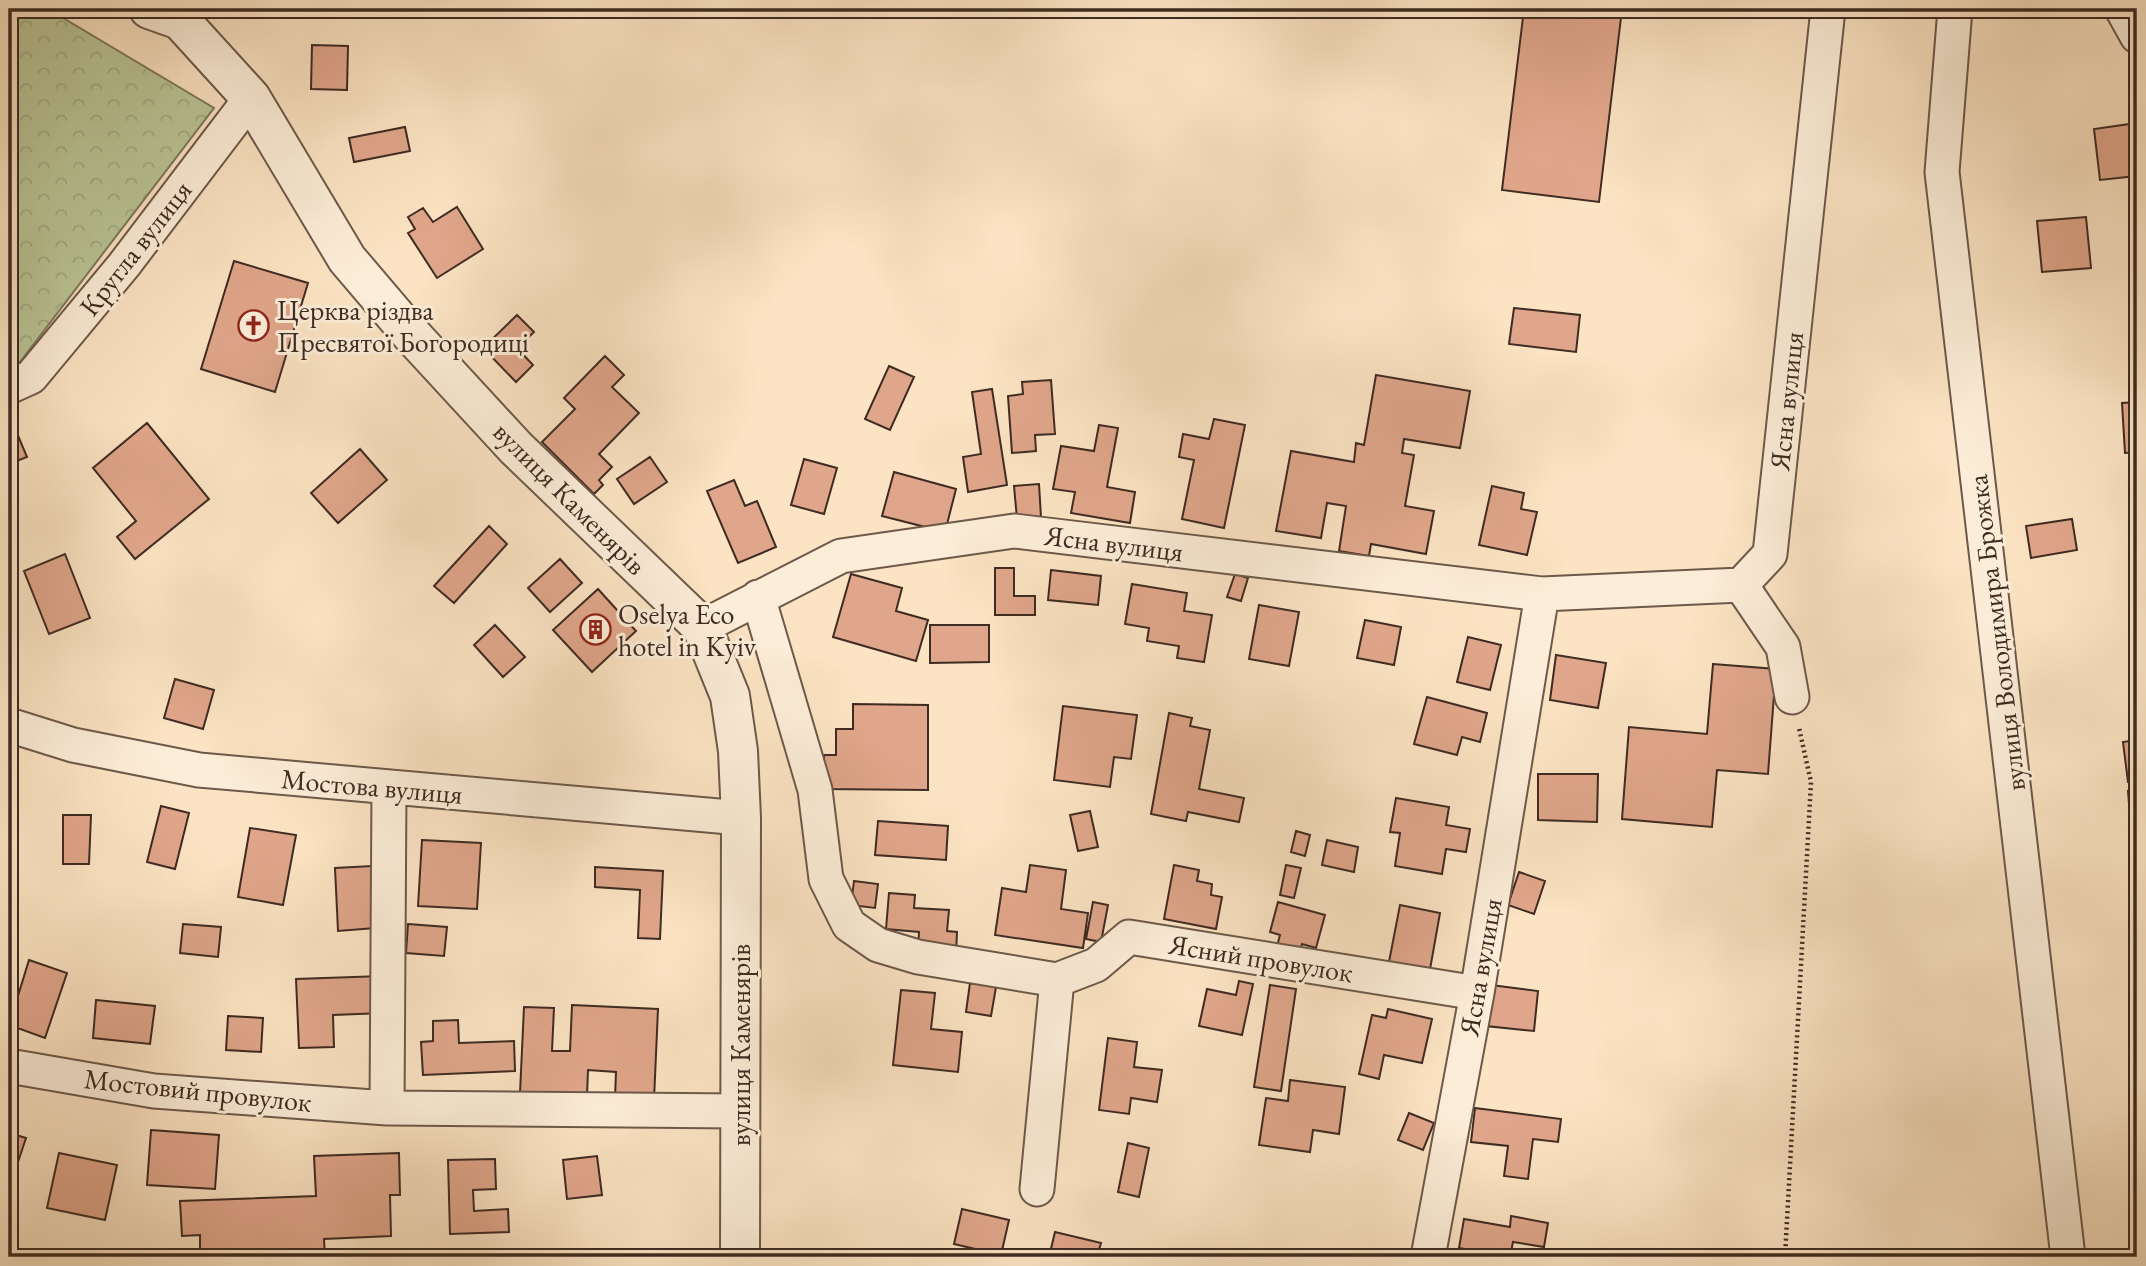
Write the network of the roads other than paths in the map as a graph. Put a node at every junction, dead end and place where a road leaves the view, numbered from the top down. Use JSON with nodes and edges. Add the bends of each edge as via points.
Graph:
{"nodes":[{"id":1,"x":1828,"y":9,"type":"edge"},
{"id":2,"x":1955,"y":9,"type":"edge"},
{"id":3,"x":2122,"y":9,"type":"edge"},
{"id":4,"x":171,"y":12,"type":"edge"},
{"id":5,"x":2137,"y":36,"type":"edge"},
{"id":6,"x":251,"y":98,"type":"junction"},
{"id":7,"x":9,"y":387,"type":"edge"},
{"id":8,"x":1741,"y":585,"type":"junction"},
{"id":9,"x":1542,"y":594,"type":"junction"},
{"id":10,"x":758,"y":597,"type":"junction"},
{"id":11,"x":702,"y":627,"type":"junction"},
{"id":12,"x":1792,"y":697,"type":"road end"},
{"id":13,"x":9,"y":724,"type":"edge"},
{"id":14,"x":389,"y":788,"type":"junction"},
{"id":15,"x":741,"y":818,"type":"junction"},
{"id":16,"x":1057,"y":980,"type":"junction"},
{"id":17,"x":1477,"y":993,"type":"junction"},
{"id":18,"x":9,"y":1066,"type":"edge"},
{"id":19,"x":387,"y":1108,"type":"junction"},
{"id":20,"x":740,"y":1111,"type":"junction"},
{"id":21,"x":1037,"y":1189,"type":"dead end"},
{"id":22,"x":740,"y":1257,"type":"edge"},
{"id":23,"x":1428,"y":1257,"type":"edge"},
{"id":24,"x":2068,"y":1257,"type":"edge"}],
"edges":[{"from":1,"to":8,"type":"street","name":"Ясна вулиця","via":[[1770,554]]},
{"from":2,"to":24,"type":"street","name":"вулиця Володимира Брожка","via":[[1942,172]]},
{"from":3,"to":5,"type":"street"},
{"from":4,"to":6,"type":"street","name":"вулиця Каменярів"},
{"from":6,"to":7,"type":"street","name":"Кругла вулиця","via":[[124,265],[31,377]]},
{"from":6,"to":11,"type":"street","name":"вулиця Каменярів","via":[[347,259],[410,333],[516,448]]},
{"from":8,"to":9,"type":"street","name":"Ясна вулиця"},
{"from":8,"to":12,"type":"street","via":[[1783,647]]},
{"from":9,"to":10,"type":"street","name":"Ясна вулиця","via":[[1014,531],[841,556]]},
{"from":9,"to":17,"type":"street","name":"Ясна вулиця"},
{"from":10,"to":11,"type":"street","name":"Ясна вулиця"},
{"from":10,"to":16,"type":"street","via":[[815,790],[826,879],[849,925],[878,945],[918,957]]},
{"from":11,"to":15,"type":"street","name":"вулиця Каменярів","via":[[730,696]]},
{"from":13,"to":14,"type":"street","name":"Мостова вулиця","via":[[73,745],[199,770]]},
{"from":14,"to":15,"type":"street","name":"Мостова вулиця"},
{"from":14,"to":19,"type":"street"},
{"from":15,"to":20,"type":"street","name":"вулиця Каменярів"},
{"from":16,"to":17,"type":"street","name":"Ясний провулок","via":[[1096,965],[1129,937]]},
{"from":16,"to":21,"type":"street"},
{"from":17,"to":23,"type":"street","name":"Ясна вулиця"},
{"from":18,"to":19,"type":"street","name":"Мостовий провулок","via":[[154,1091]]},
{"from":19,"to":20,"type":"street","name":"Мостовий провулок"},
{"from":20,"to":22,"type":"street","name":"вулиця Каменярів"}]}
